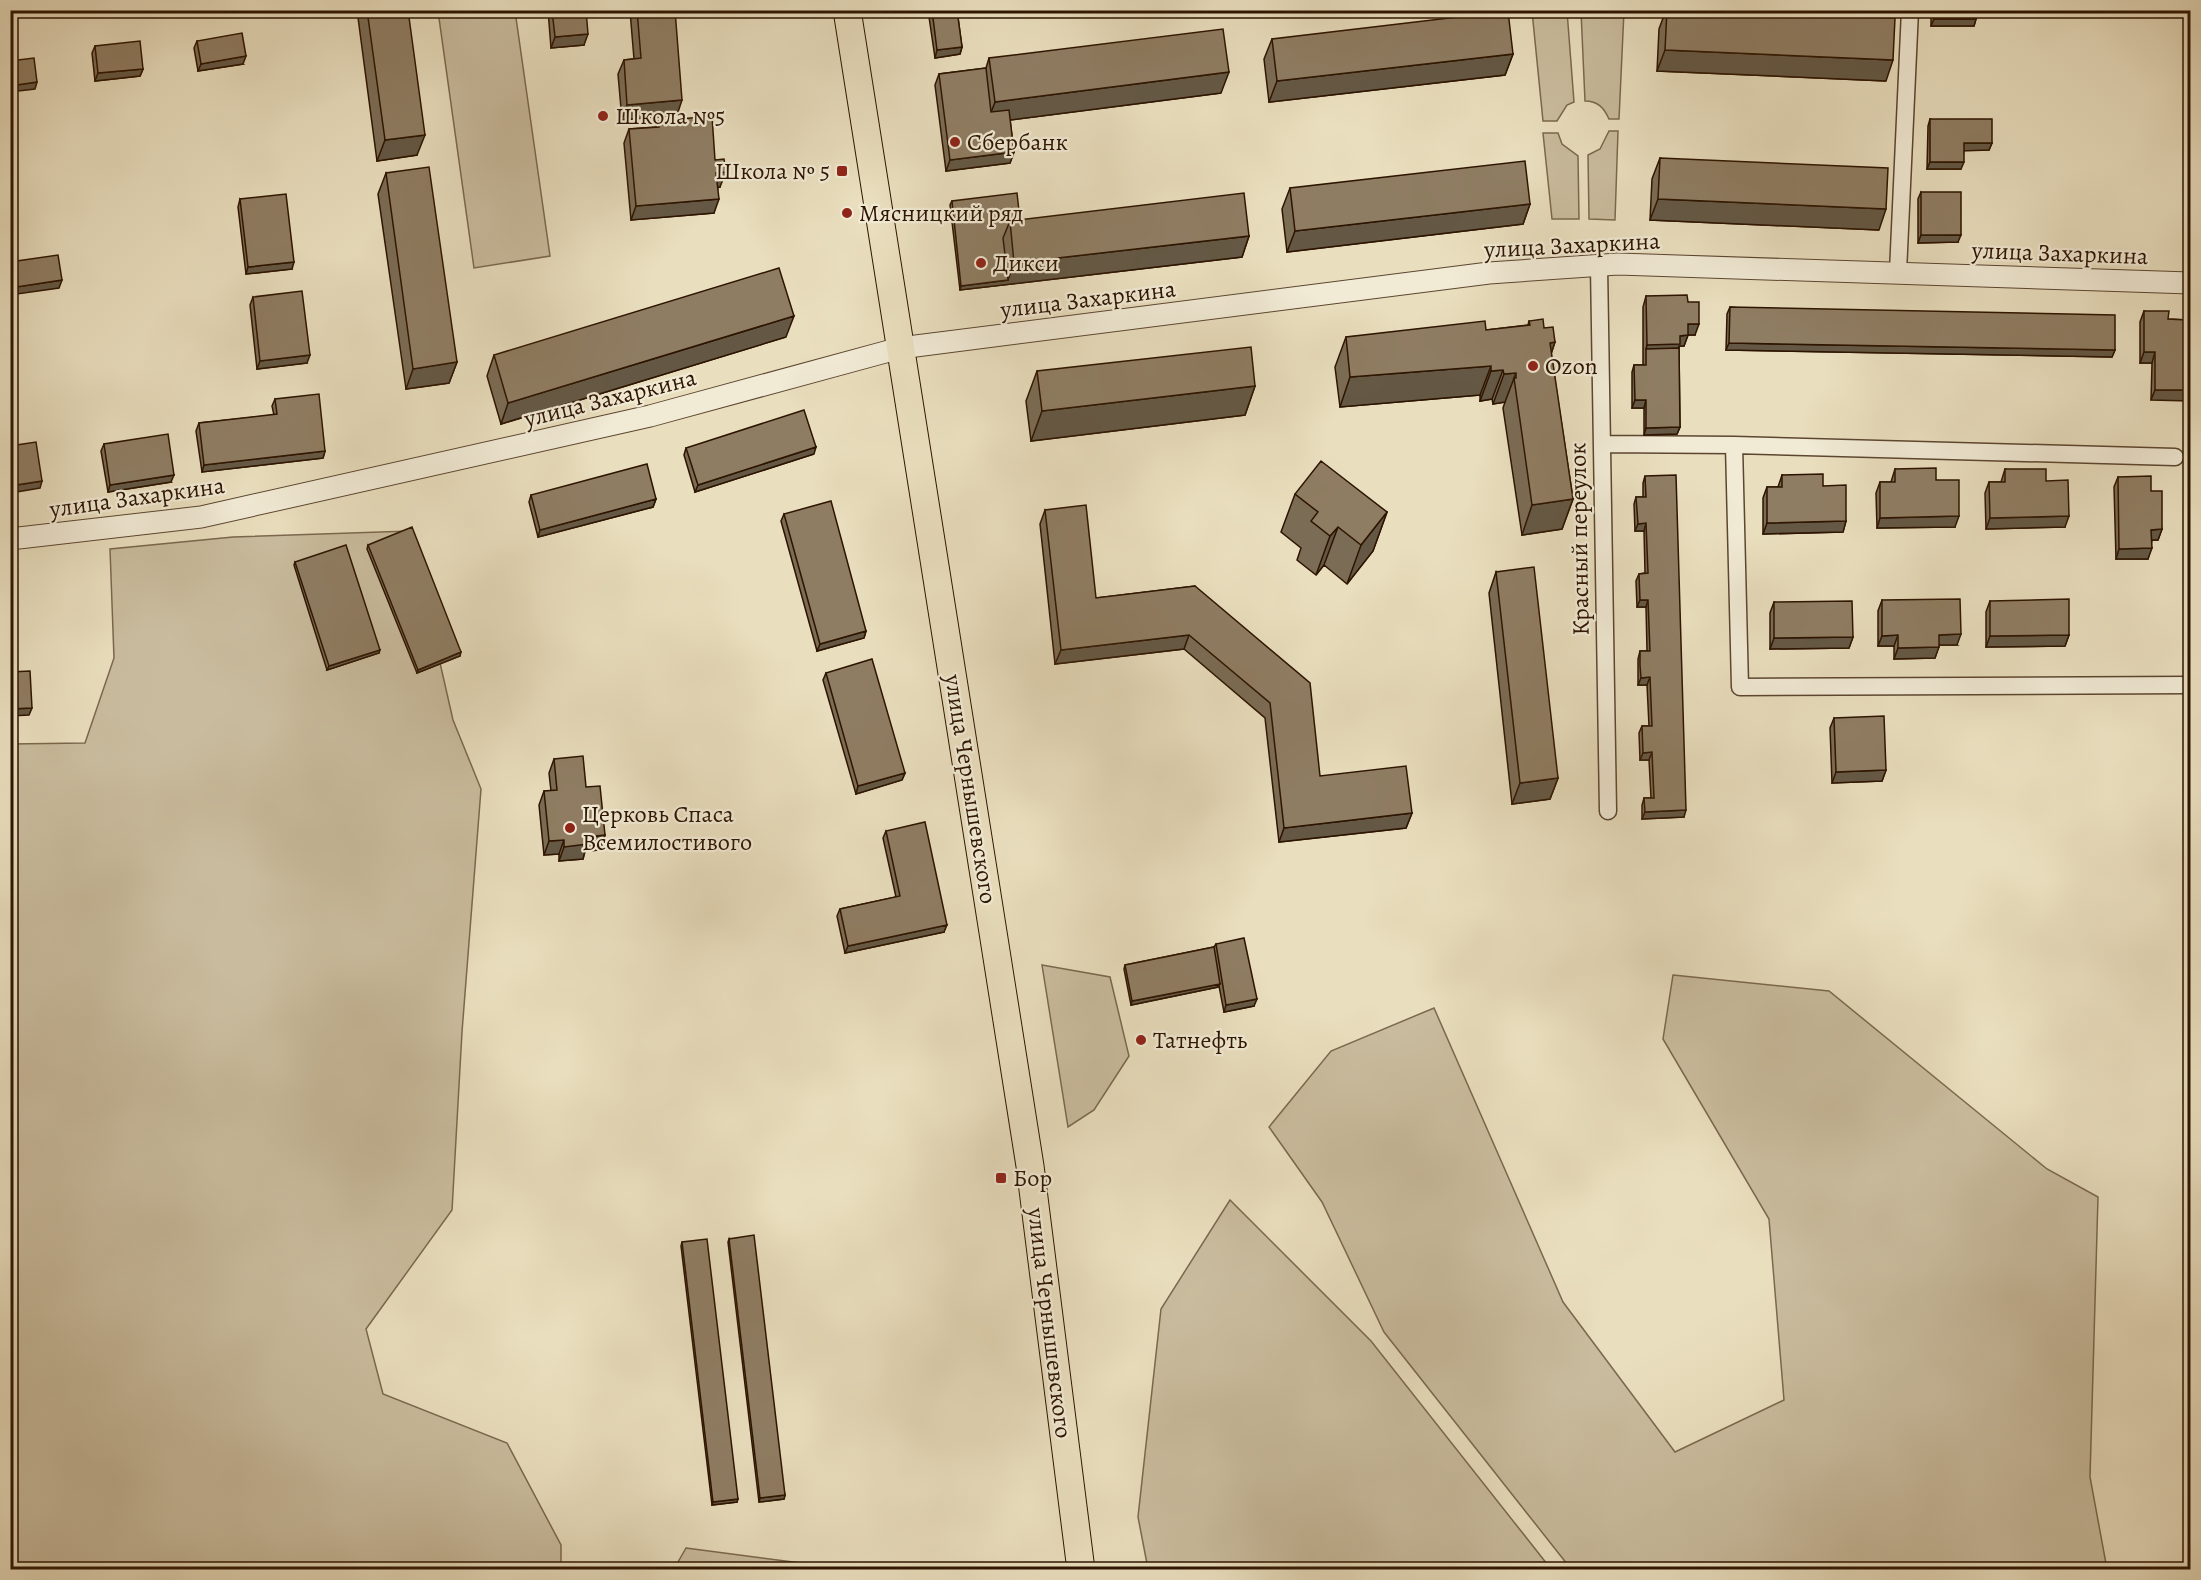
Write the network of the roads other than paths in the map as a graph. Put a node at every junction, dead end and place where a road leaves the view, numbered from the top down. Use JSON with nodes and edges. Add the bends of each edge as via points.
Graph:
{"nodes":[{"id":1,"x":848,"y":10,"type":"edge"},
{"id":2,"x":1910,"y":10,"type":"edge"},
{"id":3,"x":1599,"y":266,"type":"junction"},
{"id":4,"x":1898,"y":272,"type":"junction"},
{"id":5,"x":2190,"y":283,"type":"edge"},
{"id":6,"x":900,"y":348,"type":"junction"},
{"id":7,"x":1602,"y":444,"type":"junction"},
{"id":8,"x":1734,"y":445,"type":"junction"},
{"id":9,"x":2175,"y":458,"type":"dead end"},
{"id":10,"x":10,"y":539,"type":"edge"},
{"id":11,"x":2190,"y":685,"type":"edge"},
{"id":12,"x":1608,"y":811,"type":"dead end"},
{"id":13,"x":1081,"y":1569,"type":"edge"}],
"edges":[{"from":1,"to":6,"type":"main road","name":"улица Чернышевского"},
{"from":2,"to":4,"type":"street"},
{"from":3,"to":4,"type":"street","name":"улица Захаркина"},
{"from":3,"to":6,"type":"street","name":"улица Захаркина","via":[[1489,273]]},
{"from":3,"to":7,"type":"street","name":"Красный переулок"},
{"from":4,"to":5,"type":"street","name":"улица Захаркина"},
{"from":6,"to":10,"type":"street","name":"улица Захаркина","via":[[650,416],[201,517]]},
{"from":6,"to":13,"type":"main road","name":"улица Чернышевского","via":[[1030,1166]]},
{"from":7,"to":8,"type":"street"},
{"from":7,"to":12,"type":"street","name":"Красный переулок"},
{"from":8,"to":9,"type":"street"},
{"from":8,"to":11,"type":"street","via":[[1740,687]]}]}
